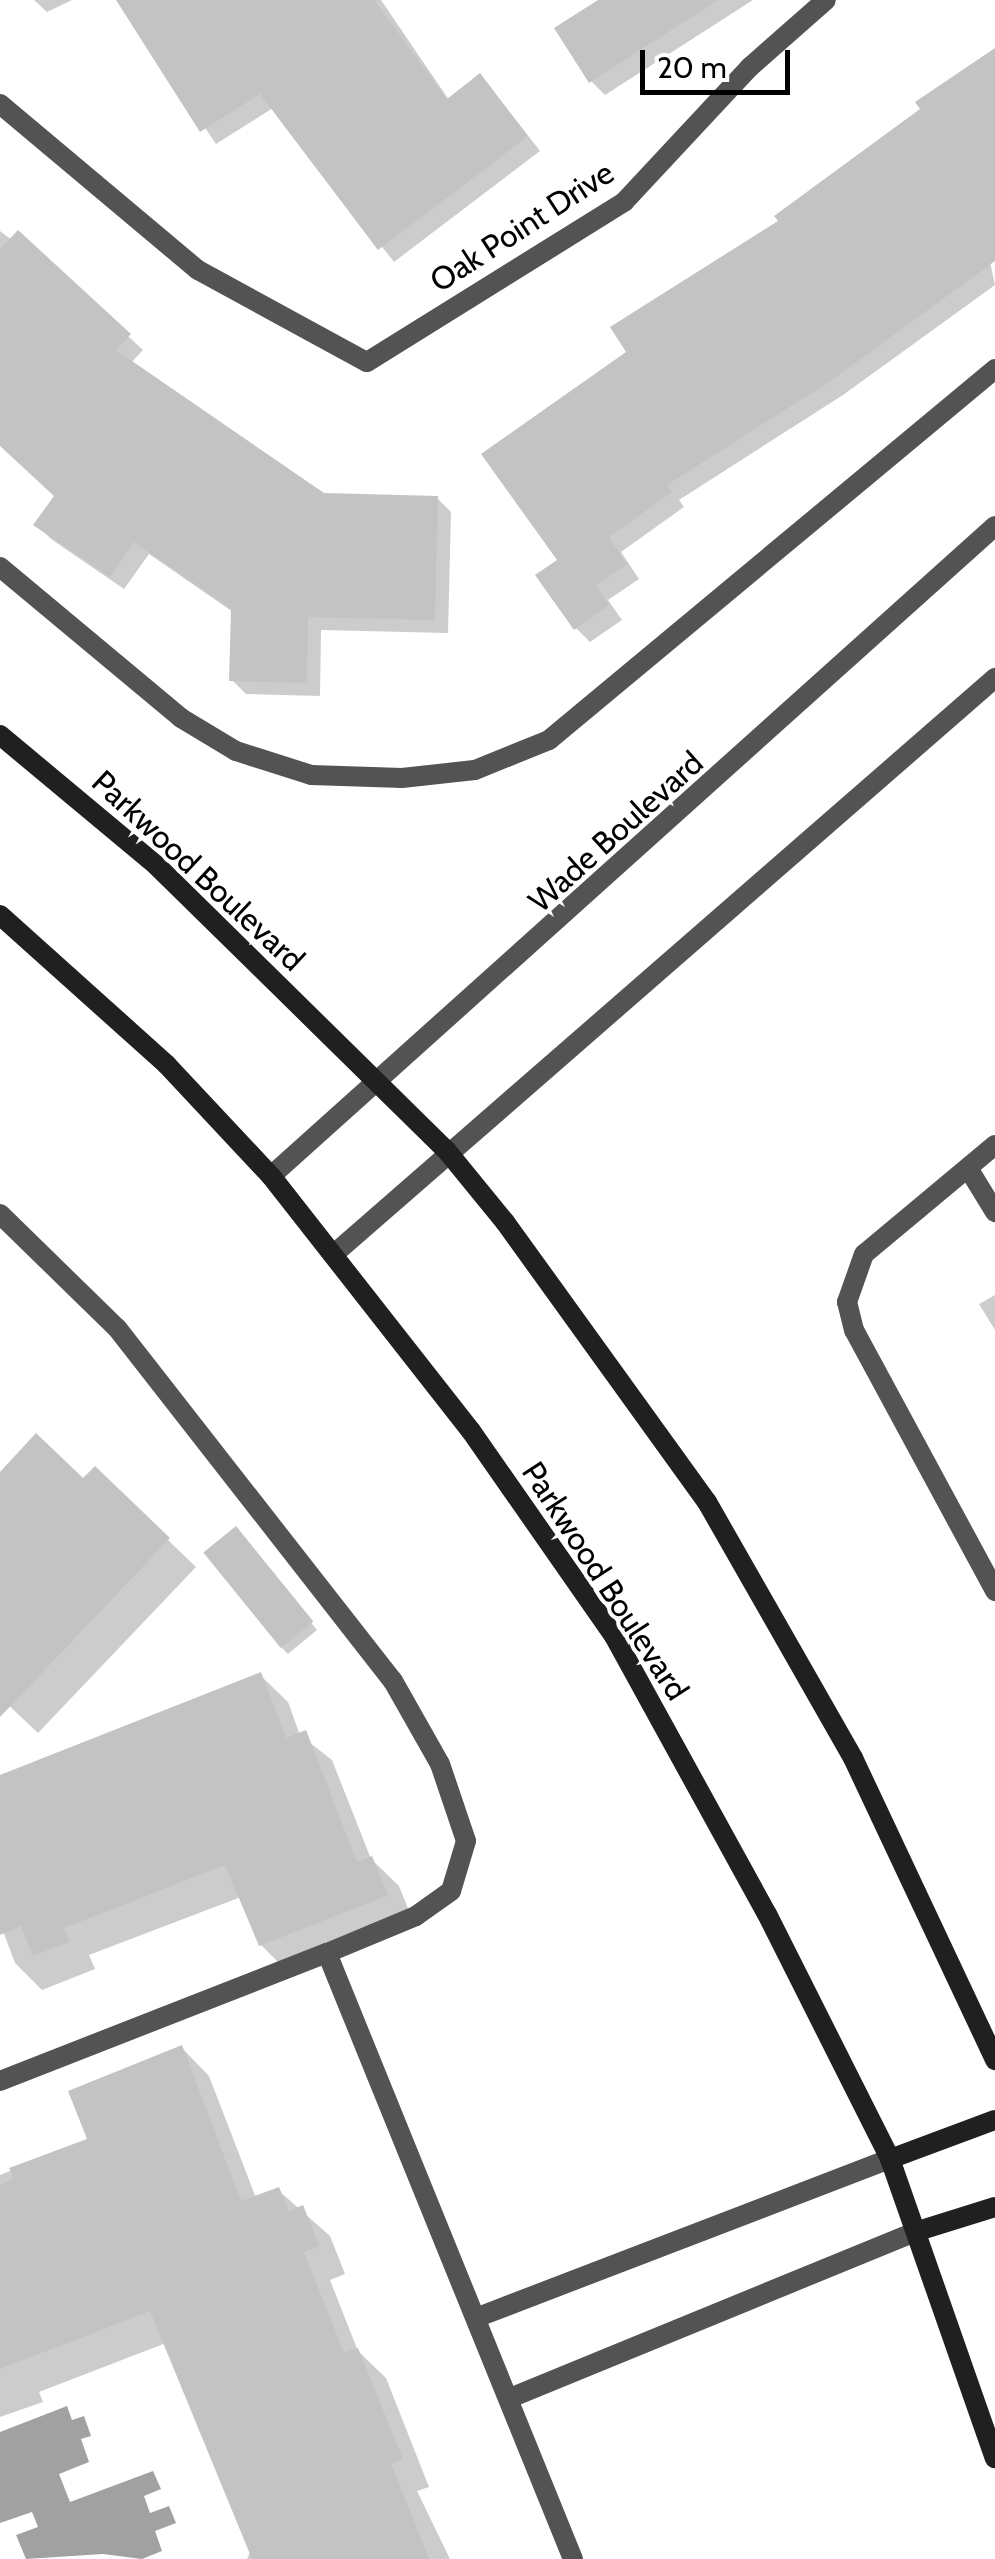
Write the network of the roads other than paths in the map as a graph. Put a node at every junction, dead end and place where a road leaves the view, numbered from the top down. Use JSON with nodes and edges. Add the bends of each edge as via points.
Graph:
{"nodes":[{"id":1,"x":826,"y":0,"type":"edge"},
{"id":2,"x":0,"y":104,"type":"edge"},
{"id":3,"x":995,"y":370,"type":"edge"},
{"id":4,"x":995,"y":526,"type":"edge"},
{"id":5,"x":0,"y":568,"type":"edge"},
{"id":6,"x":995,"y":678,"type":"edge"},
{"id":7,"x":0,"y":735,"type":"edge"},
{"id":8,"x":0,"y":914,"type":"edge"},
{"id":9,"x":380,"y":1083,"type":"junction"},
{"id":10,"x":995,"y":1145,"type":"edge"},
{"id":11,"x":447,"y":1151,"type":"junction"},
{"id":12,"x":968,"y":1168,"type":"junction"},
{"id":13,"x":271,"y":1176,"type":"junction"},
{"id":14,"x":995,"y":1212,"type":"edge"},
{"id":15,"x":0,"y":1214,"type":"edge"},
{"id":16,"x":334,"y":1254,"type":"junction"},
{"id":17,"x":994,"y":1588,"type":"edge"},
{"id":18,"x":328,"y":1953,"type":"junction"},
{"id":19,"x":995,"y":2060,"type":"edge"},
{"id":20,"x":0,"y":2081,"type":"edge"},
{"id":21,"x":995,"y":2120,"type":"edge"},
{"id":22,"x":890,"y":2159,"type":"junction"},
{"id":23,"x":995,"y":2207,"type":"edge"},
{"id":24,"x":918,"y":2231,"type":"junction"},
{"id":25,"x":478,"y":2318,"type":"junction"},
{"id":26,"x":510,"y":2398,"type":"junction"},
{"id":27,"x":995,"y":2458,"type":"edge"},
{"id":28,"x":573,"y":2559,"type":"edge"}],
"edges":[{"from":1,"to":2,"type":"street","name":"Oak Point Drive","via":[[750,67],[624,202],[367,362],[198,270]]},
{"from":3,"to":5,"type":"street","via":[[550,740],[475,770],[402,778],[311,775],[236,751],[182,718]]},
{"from":4,"to":9,"type":"street","name":"Wade Boulevard"},
{"from":6,"to":11,"type":"street"},
{"from":7,"to":9,"type":"main road","name":"Parkwood Boulevard","via":[[158,866]]},
{"from":8,"to":13,"type":"main road","name":"Parkwood Boulevard","via":[[167,1065]]},
{"from":9,"to":11,"type":"main road","name":"Parkwood Boulevard"},
{"from":9,"to":13,"type":"street","name":"Wade Boulevard"},
{"from":10,"to":12,"type":"street"},
{"from":11,"to":16,"type":"street"},
{"from":11,"to":19,"type":"main road","name":"Parkwood Boulevard","via":[[708,1502],[853,1758]]},
{"from":12,"to":14,"type":"street"},
{"from":12,"to":17,"type":"street","via":[[864,1254],[847,1302],[854,1330]]},
{"from":13,"to":16,"type":"main road","name":"Parkwood Boulevard"},
{"from":15,"to":18,"type":"street","via":[[117,1328],[393,1682],[433,1748],[462,1824],[466,1858],[459,1876],[436,1906]]},
{"from":16,"to":22,"type":"main road","name":"Parkwood Boulevard","via":[[471,1431],[614,1636],[767,1914]]},
{"from":18,"to":20,"type":"street"},
{"from":18,"to":25,"type":"street"},
{"from":21,"to":22,"type":"main road"},
{"from":22,"to":24,"type":"main road","name":"Parkwood Boulevard"},
{"from":22,"to":25,"type":"street"},
{"from":23,"to":24,"type":"main road"},
{"from":24,"to":26,"type":"street"},
{"from":24,"to":27,"type":"main road","name":"Parkwood Boulevard"},
{"from":25,"to":26,"type":"street"},
{"from":26,"to":28,"type":"street"}]}
